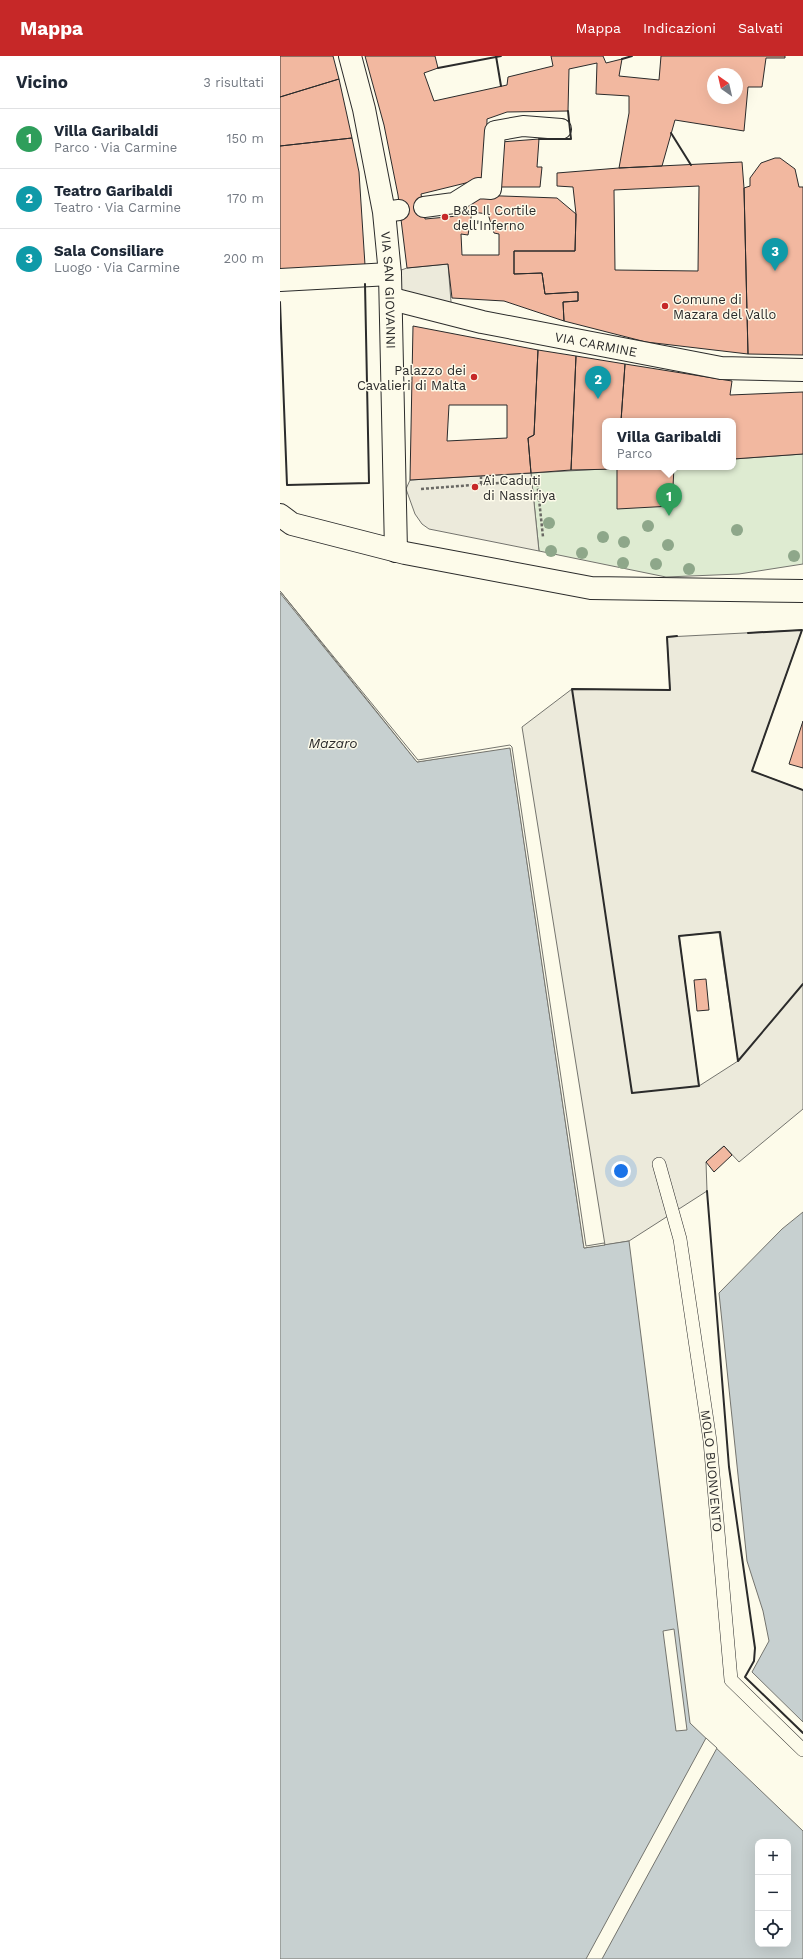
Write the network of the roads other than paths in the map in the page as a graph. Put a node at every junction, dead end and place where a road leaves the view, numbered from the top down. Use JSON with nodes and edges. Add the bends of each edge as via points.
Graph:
{"nodes":[{"id":1,"x":350,"y":56,"type":"edge"},
{"id":2,"x":561,"y":128,"type":"dead end"},
{"id":3,"x":424,"y":207,"type":"dead end"},
{"id":4,"x":390,"y":274,"type":"junction"},
{"id":5,"x":280,"y":280,"type":"edge"},
{"id":6,"x":392,"y":299,"type":"junction"},
{"id":7,"x":803,"y":370,"type":"edge"},
{"id":8,"x":280,"y":515,"type":"edge"},
{"id":9,"x":396,"y":551,"type":"junction"},
{"id":10,"x":803,"y":591,"type":"edge"},
{"id":11,"x":659,"y":1164,"type":"dead end"},
{"id":12,"x":803,"y":1750,"type":"edge"}],
"edges":[{"from":1,"to":4,"type":"main road","name":"VIA SAN GIOVANNI","via":[[392,211]]},
{"from":2,"to":3,"type":"street","via":[[522,126],[495,131],[491,189],[478,188],[454,203]]},
{"from":4,"to":5,"type":"main road"},
{"from":4,"to":6,"type":"main road","name":"VIA SAN GIOVANNI"},
{"from":6,"to":7,"type":"main road","name":"VIA CARMINE","via":[[482,322],[721,368]]},
{"from":6,"to":9,"type":"main road","name":"VIA SAN GIOVANNI"},
{"from":8,"to":9,"type":"main road","via":[[292,524]]},
{"from":9,"to":10,"type":"main road","via":[[590,588]]},
{"from":11,"to":12,"type":"lane","name":"MOLO BUONVENTO","via":[[680,1239],[710,1441],[731,1680]]}]}
